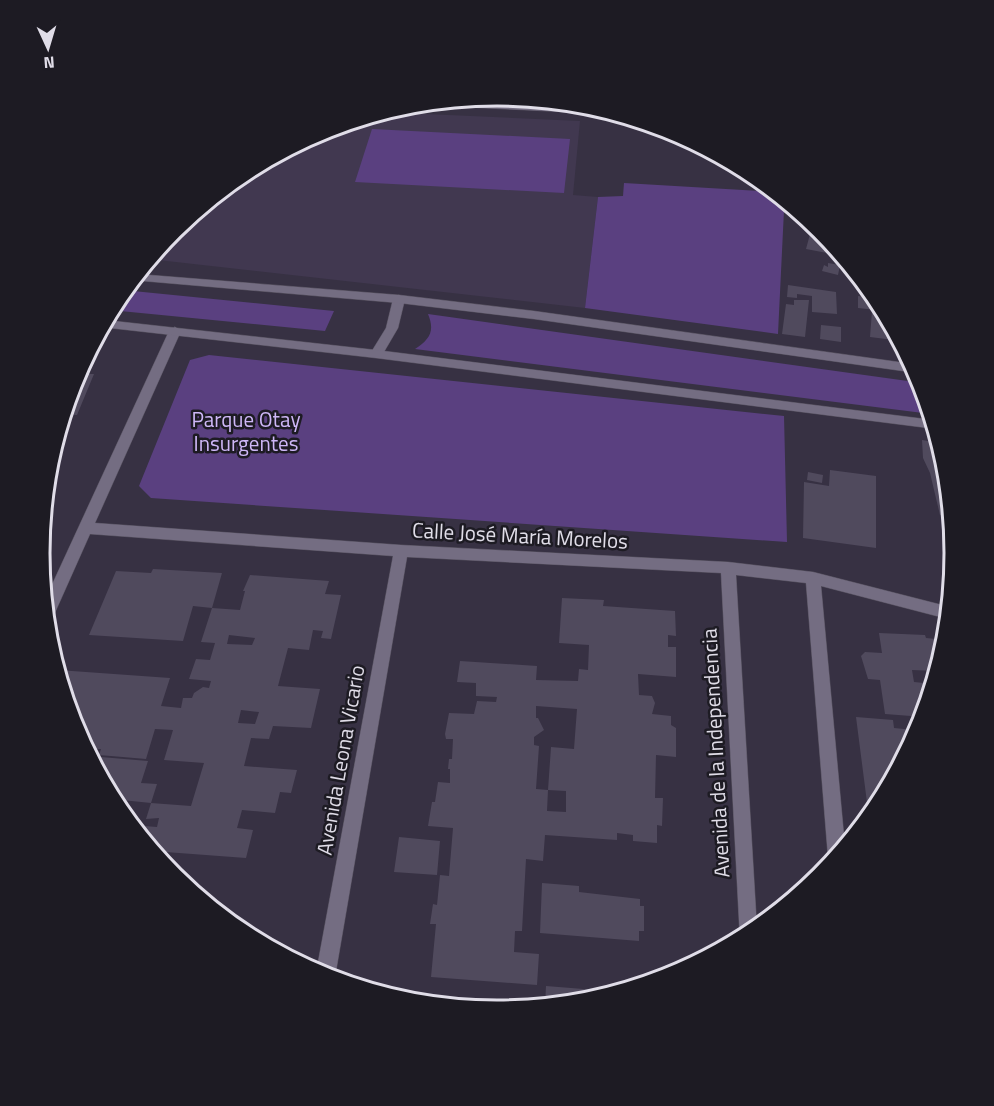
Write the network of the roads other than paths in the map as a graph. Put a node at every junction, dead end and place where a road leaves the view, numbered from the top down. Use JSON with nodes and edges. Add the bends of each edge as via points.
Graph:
{"nodes":[{"id":1,"x":505,"y":106,"type":"edge"},
{"id":2,"x":544,"y":108,"type":"edge"},
{"id":3,"x":145,"y":278,"type":"edge"},
{"id":4,"x":399,"y":299,"type":"junction"},
{"id":5,"x":112,"y":325,"type":"edge"},
{"id":6,"x":175,"y":332,"type":"junction"},
{"id":7,"x":376,"y":354,"type":"junction"},
{"id":8,"x":903,"y":367,"type":"edge"},
{"id":9,"x":925,"y":424,"type":"edge"},
{"id":10,"x":84,"y":528,"type":"junction"},
{"id":11,"x":401,"y":551,"type":"junction"},
{"id":12,"x":728,"y":568,"type":"junction"},
{"id":13,"x":813,"y":578,"type":"junction"},
{"id":14,"x":52,"y":601,"type":"edge"},
{"id":15,"x":941,"y":611,"type":"edge"},
{"id":16,"x":836,"y":844,"type":"edge"},
{"id":17,"x":747,"y":924,"type":"edge"},
{"id":18,"x":327,"y":966,"type":"edge"}],
"edges":[{"from":1,"to":2,"type":"street"},
{"from":3,"to":4,"type":"street"},
{"from":4,"to":7,"type":"street","via":[[389,338]]},
{"from":4,"to":8,"type":"street"},
{"from":5,"to":6,"type":"street"},
{"from":6,"to":7,"type":"street"},
{"from":6,"to":10,"type":"street"},
{"from":7,"to":9,"type":"street"},
{"from":10,"to":11,"type":"street","name":"Calle José María Morelos"},
{"from":10,"to":14,"type":"street"},
{"from":11,"to":12,"type":"street","name":"Calle José María Morelos"},
{"from":11,"to":18,"type":"street","name":"Avenida Leona Vicario"},
{"from":12,"to":13,"type":"street","name":"Calle José María Morelos"},
{"from":12,"to":17,"type":"street","name":"Avenida de la Independencia"},
{"from":13,"to":15,"type":"street","name":"Calle José María Morelos"},
{"from":13,"to":16,"type":"street"}]}
